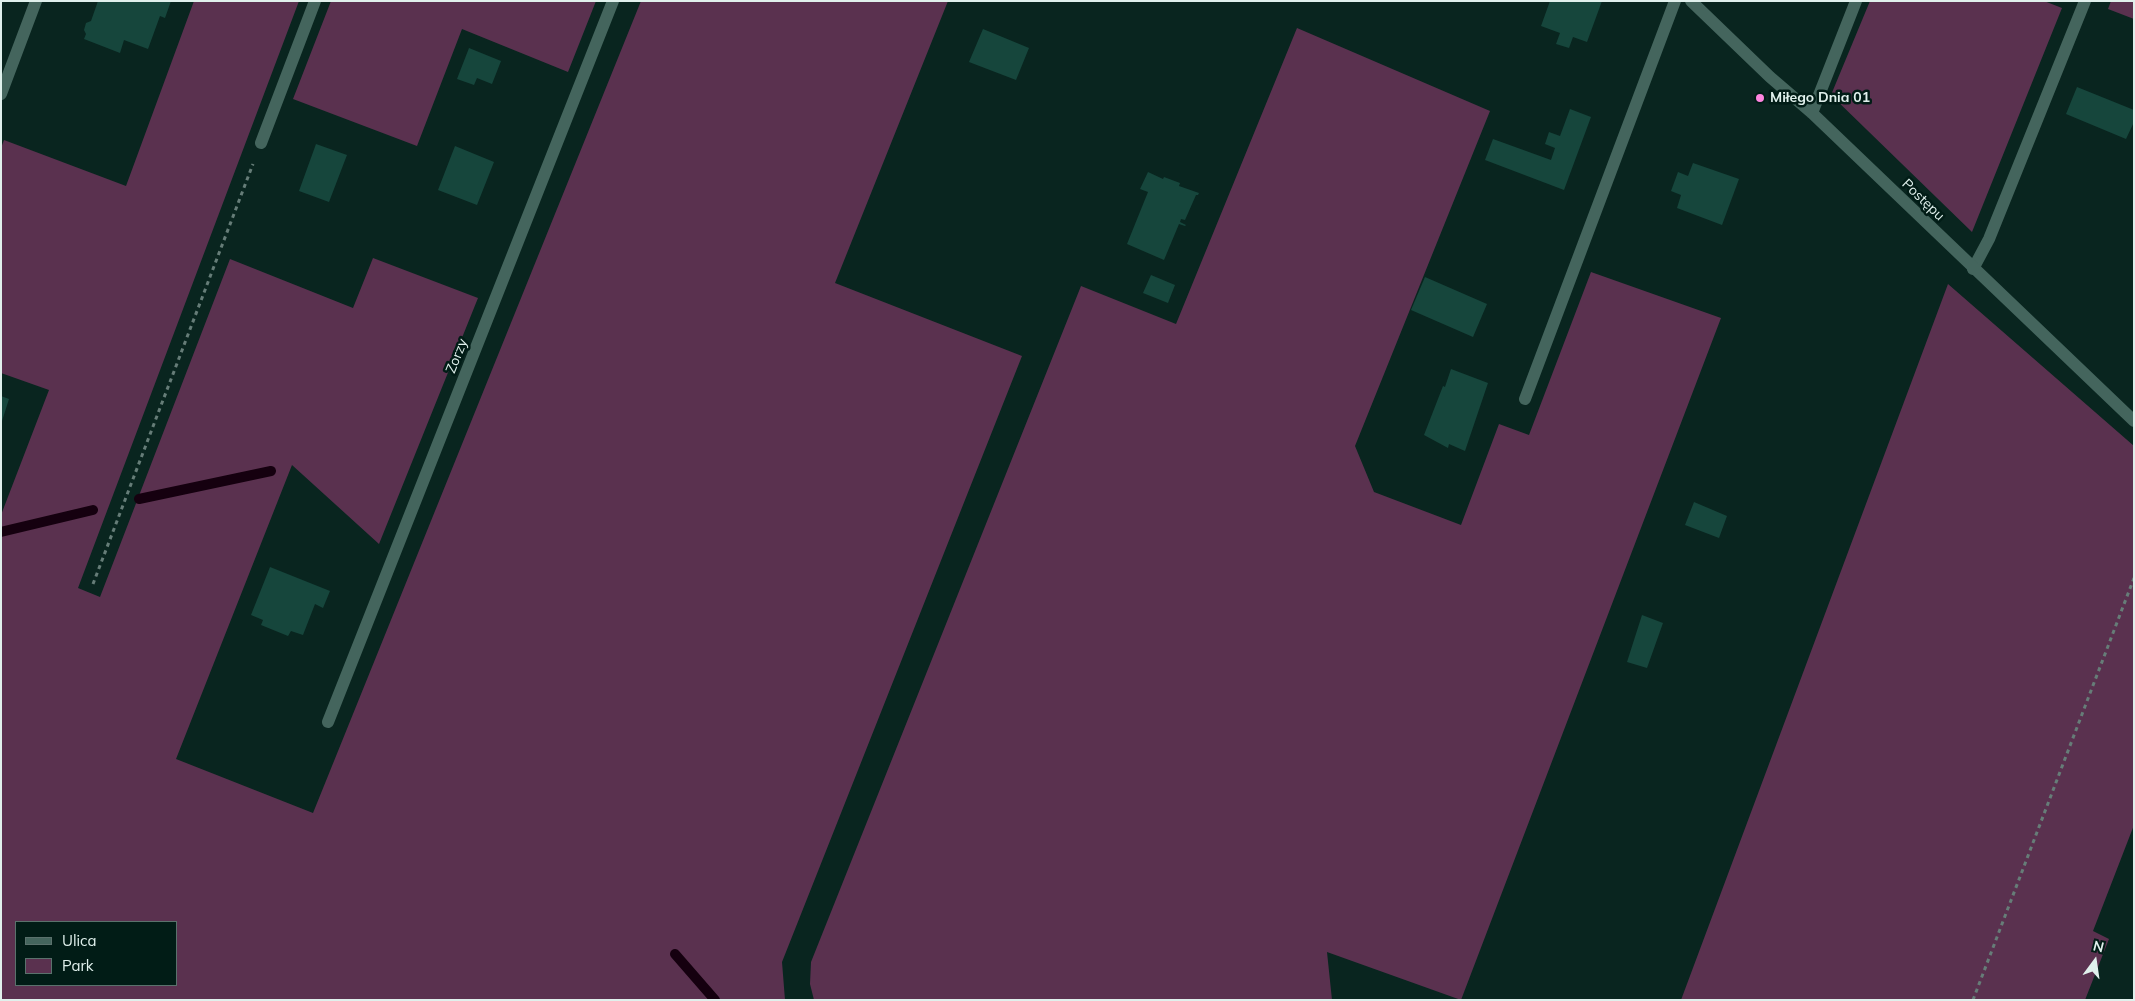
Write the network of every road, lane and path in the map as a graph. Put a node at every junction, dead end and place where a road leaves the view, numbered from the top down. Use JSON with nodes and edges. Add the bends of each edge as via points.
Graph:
{"nodes":[{"id":1,"x":36,"y":1,"type":"edge"},
{"id":2,"x":315,"y":1,"type":"edge"},
{"id":3,"x":613,"y":1,"type":"edge"},
{"id":4,"x":1675,"y":1,"type":"edge"},
{"id":5,"x":1691,"y":1,"type":"edge"},
{"id":6,"x":1856,"y":1,"type":"edge"},
{"id":7,"x":2085,"y":1,"type":"edge"},
{"id":8,"x":1,"y":94,"type":"edge"},
{"id":9,"x":1812,"y":113,"type":"junction"},
{"id":10,"x":261,"y":143,"type":"joint"},
{"id":11,"x":1974,"y":269,"type":"junction"},
{"id":12,"x":1525,"y":399,"type":"dead end"},
{"id":13,"x":2134,"y":421,"type":"edge"},
{"id":14,"x":2134,"y":578,"type":"edge"},
{"id":15,"x":93,"y":584,"type":"dead end"},
{"id":16,"x":328,"y":722,"type":"dead end"},
{"id":17,"x":1973,"y":1000,"type":"edge"}],
"edges":[{"from":1,"to":8,"type":"street"},
{"from":2,"to":10,"type":"street"},
{"from":3,"to":16,"type":"street","name":"Zorzy"},
{"from":4,"to":12,"type":"street"},
{"from":5,"to":9,"type":"street","name":"Postępu"},
{"from":6,"to":9,"type":"street"},
{"from":7,"to":11,"type":"street"},
{"from":9,"to":11,"type":"street","name":"Postępu"},
{"from":10,"to":15,"type":"path"},
{"from":11,"to":13,"type":"street","name":"Postępu"},
{"from":14,"to":17,"type":"path"}]}
